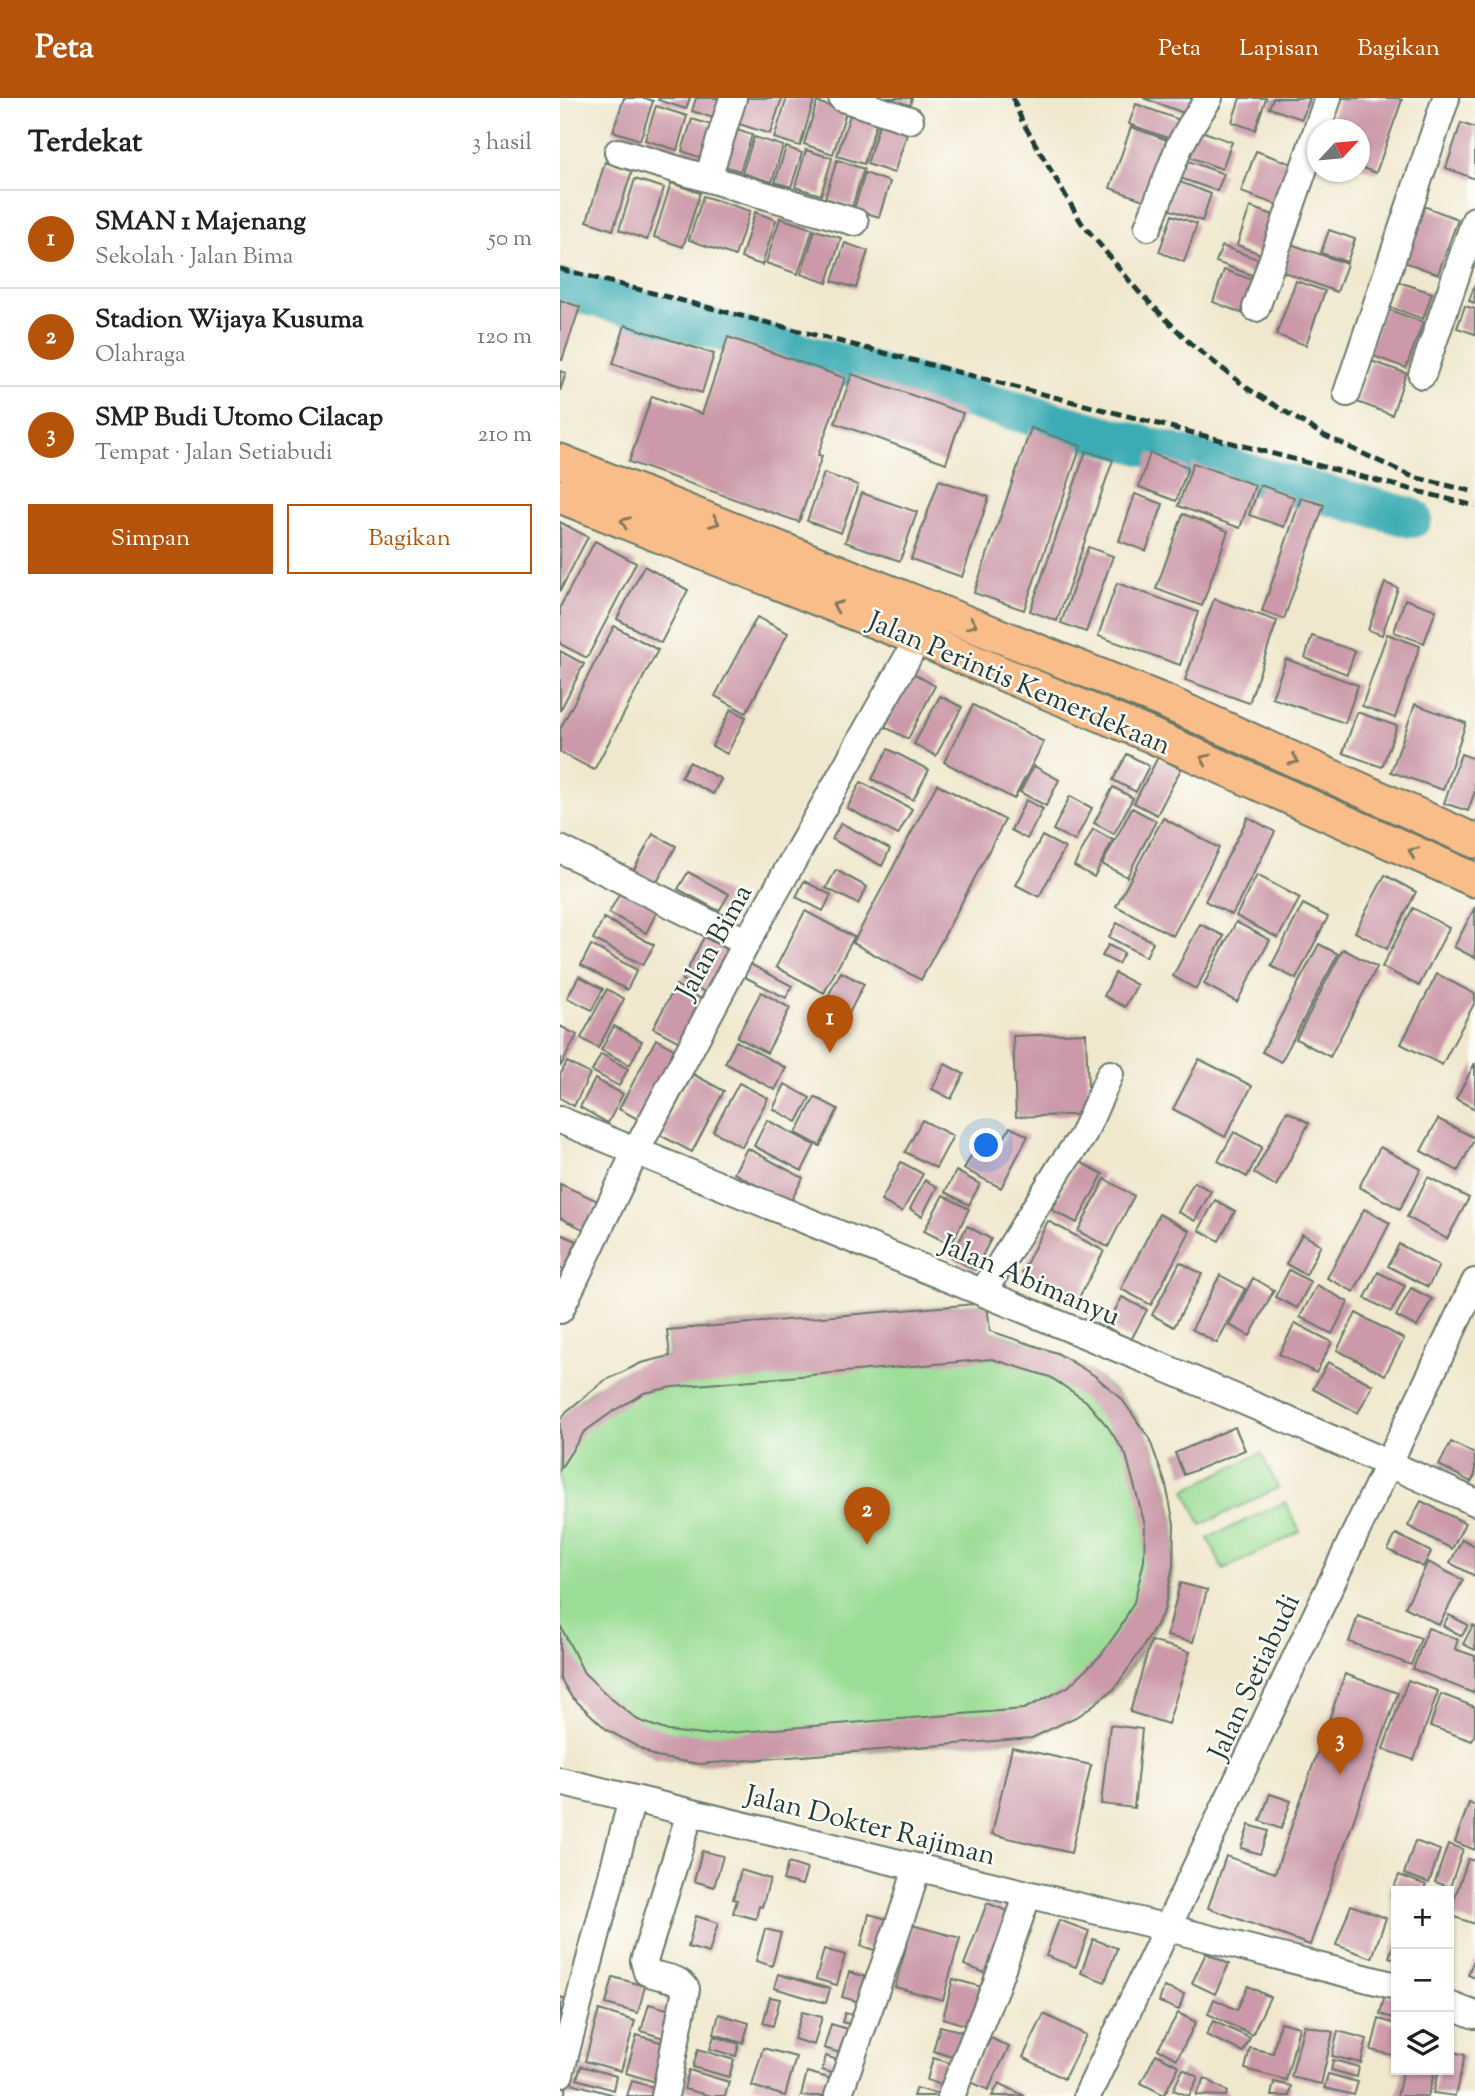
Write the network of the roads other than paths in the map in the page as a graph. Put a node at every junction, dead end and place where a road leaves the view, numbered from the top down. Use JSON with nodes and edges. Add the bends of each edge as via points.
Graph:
{"nodes":[{"id":1,"x":733,"y":98,"type":"edge"},
{"id":2,"x":842,"y":98,"type":"edge"},
{"id":3,"x":1209,"y":98,"type":"edge"},
{"id":4,"x":1328,"y":98,"type":"edge"},
{"id":5,"x":1446,"y":98,"type":"edge"},
{"id":6,"x":910,"y":120,"type":"dead end"},
{"id":7,"x":618,"y":152,"type":"dead end"},
{"id":8,"x":708,"y":178,"type":"junction"},
{"id":9,"x":1475,"y":220,"type":"edge"},
{"id":10,"x":855,"y":222,"type":"dead end"},
{"id":11,"x":1148,"y":227,"type":"dead end"},
{"id":12,"x":1256,"y":308,"type":"dead end"},
{"id":13,"x":1422,"y":375,"type":"dead end"},
{"id":14,"x":1347,"y":393,"type":"dead end"},
{"id":15,"x":560,"y":461,"type":"edge"},
{"id":16,"x":560,"y":496,"type":"edge"},
{"id":17,"x":934,"y":609,"type":"junction"},
{"id":18,"x":919,"y":639,"type":"junction"},
{"id":19,"x":1475,"y":841,"type":"edge"},
{"id":20,"x":560,"y":849,"type":"edge"},
{"id":21,"x":1475,"y":880,"type":"edge"},
{"id":22,"x":747,"y":942,"type":"junction"},
{"id":23,"x":1110,"y":1074,"type":"dead end"},
{"id":24,"x":560,"y":1120,"type":"edge"},
{"id":25,"x":636,"y":1152,"type":"junction"},
{"id":26,"x":1475,"y":1282,"type":"edge"},
{"id":27,"x":983,"y":1292,"type":"junction"},
{"id":28,"x":560,"y":1310,"type":"edge"},
{"id":29,"x":1389,"y":1463,"type":"junction"},
{"id":30,"x":1475,"y":1502,"type":"edge"},
{"id":31,"x":560,"y":1781,"type":"edge"},
{"id":32,"x":632,"y":1799,"type":"junction"},
{"id":33,"x":690,"y":1813,"type":"junction"},
{"id":34,"x":917,"y":1867,"type":"junction"},
{"id":35,"x":1028,"y":1895,"type":"junction"},
{"id":36,"x":1168,"y":1928,"type":"junction"},
{"id":37,"x":1391,"y":1985,"type":"edge"},
{"id":38,"x":1454,"y":2007,"type":"edge"},
{"id":39,"x":1475,"y":2015,"type":"edge"},
{"id":40,"x":560,"y":2074,"type":"edge"},
{"id":41,"x":665,"y":2096,"type":"edge"},
{"id":42,"x":838,"y":2096,"type":"edge"},
{"id":43,"x":951,"y":2096,"type":"edge"},
{"id":44,"x":1087,"y":2096,"type":"edge"}],
"edges":[{"from":1,"to":8,"type":"street"},
{"from":2,"to":6,"type":"street"},
{"from":3,"to":11,"type":"street","via":[[1179,147]]},
{"from":4,"to":12,"type":"street"},
{"from":5,"to":14,"type":"street"},
{"from":7,"to":8,"type":"street"},
{"from":8,"to":10,"type":"street"},
{"from":9,"to":13,"type":"street"},
{"from":15,"to":17,"type":"main road","name":"Jalan Perintis Kemerdekaan","one_way":true},
{"from":18,"to":16,"type":"main road","name":"Jalan Perintis Kemerdekaan","one_way":true},
{"from":17,"to":18,"type":"street","name":"Jalan Bima"},
{"from":17,"to":19,"type":"main road","name":"Jalan Perintis Kemerdekaan","one_way":true,"via":[[1166,702]]},
{"from":21,"to":18,"type":"main road","name":"Jalan Perintis Kemerdekaan","one_way":true,"via":[[1152,736]]},
{"from":18,"to":22,"type":"street","name":"Jalan Bima"},
{"from":20,"to":22,"type":"street"},
{"from":22,"to":25,"type":"street","name":"Jalan Bima"},
{"from":23,"to":27,"type":"street","via":[[1082,1137]]},
{"from":24,"to":25,"type":"street","name":"Jalan Abimanyu"},
{"from":25,"to":27,"type":"street","name":"Jalan Abimanyu"},
{"from":25,"to":28,"type":"street","name":"Jalan Bima"},
{"from":26,"to":29,"type":"street","name":"Jalan Setiabudi"},
{"from":27,"to":29,"type":"street","name":"Jalan Abimanyu"},
{"from":29,"to":30,"type":"street","name":"Jalan Abimanyu"},
{"from":29,"to":36,"type":"street","name":"Jalan Setiabudi"},
{"from":31,"to":32,"type":"street","name":"Jalan Dokter Rajiman"},
{"from":32,"to":33,"type":"street","name":"Jalan Dokter Rajiman"},
{"from":32,"to":40,"type":"street"},
{"from":33,"to":34,"type":"street","name":"Jalan Dokter Rajiman"},
{"from":33,"to":41,"type":"street","via":[[644,1961],[647,1972],[677,1981],[686,1989]]},
{"from":34,"to":35,"type":"street","name":"Jalan Dokter Rajiman"},
{"from":34,"to":42,"type":"street"},
{"from":35,"to":36,"type":"street","name":"Jalan Dokter Rajiman"},
{"from":35,"to":43,"type":"street"},
{"from":36,"to":37,"type":"street","name":"Jalan Dokter Rajiman"},
{"from":36,"to":44,"type":"street","name":"Jalan Setiabudi"},
{"from":38,"to":39,"type":"street"}]}
